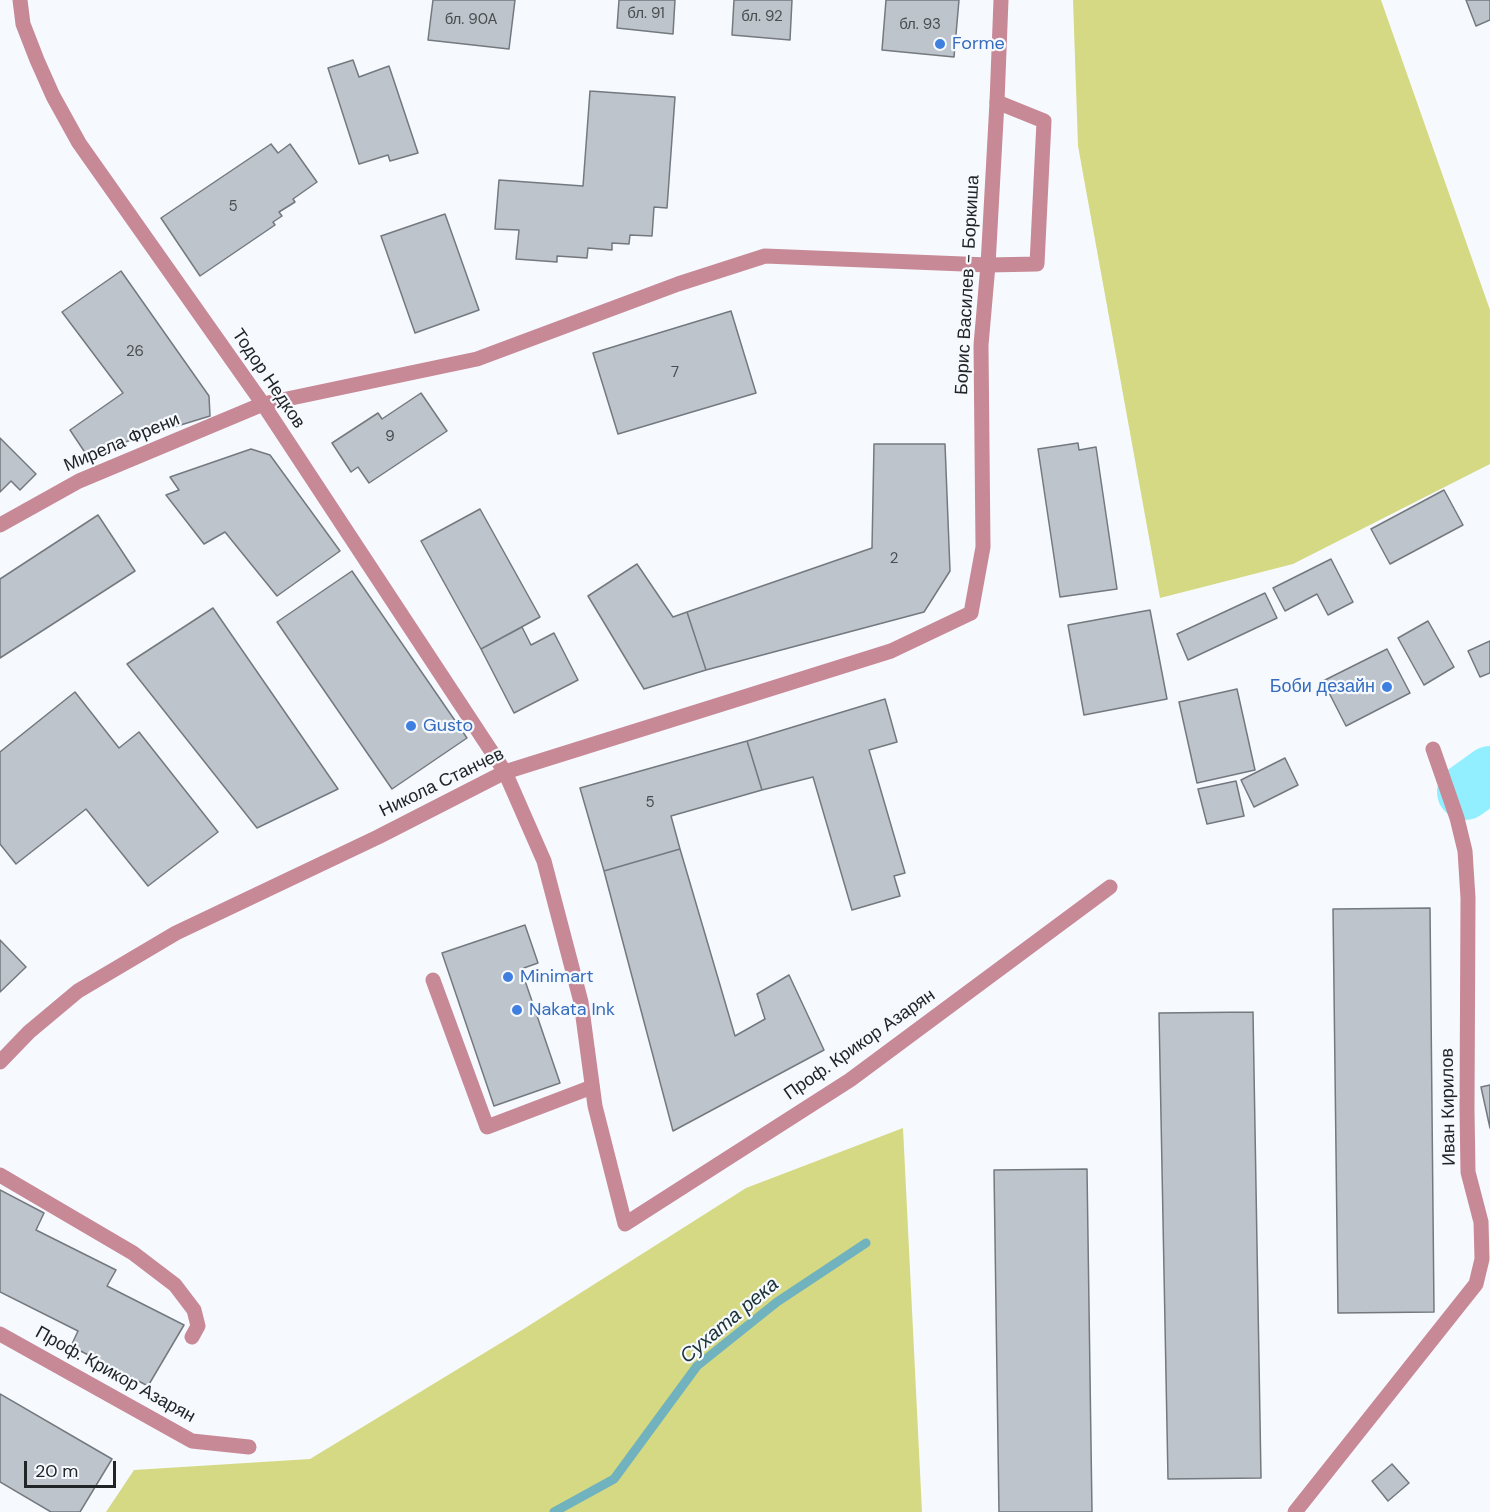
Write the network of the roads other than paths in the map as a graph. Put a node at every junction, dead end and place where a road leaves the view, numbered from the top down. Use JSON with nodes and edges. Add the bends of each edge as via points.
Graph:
{"nodes":[{"id":1,"x":20,"y":0,"type":"edge"},
{"id":2,"x":1001,"y":0,"type":"edge"},
{"id":3,"x":998,"y":102,"type":"junction"},
{"id":4,"x":988,"y":265,"type":"junction"},
{"id":5,"x":263,"y":404,"type":"junction"},
{"id":6,"x":0,"y":525,"type":"edge"},
{"id":7,"x":971,"y":613,"type":"joint"},
{"id":8,"x":1433,"y":749,"type":"dead end"},
{"id":9,"x":505,"y":772,"type":"junction"},
{"id":10,"x":1110,"y":887,"type":"dead end"},
{"id":11,"x":433,"y":980,"type":"dead end"},
{"id":12,"x":0,"y":1062,"type":"edge"},
{"id":13,"x":592,"y":1086,"type":"junction"},
{"id":14,"x":0,"y":1175,"type":"edge"},
{"id":15,"x":625,"y":1224,"type":"joint"},
{"id":16,"x":0,"y":1334,"type":"edge"},
{"id":17,"x":192,"y":1337,"type":"dead end"},
{"id":18,"x":249,"y":1447,"type":"dead end"},
{"id":19,"x":1295,"y":1512,"type":"edge"}],
"edges":[{"from":1,"to":5,"type":"street","name":"Тодор Недков","via":[[23,24],[37,60],[79,143]]},
{"from":2,"to":3,"type":"street","name":"Борис Василев - Боркиша"},
{"from":3,"to":4,"type":"street","name":"Борис Василев - Боркиша"},
{"from":3,"to":4,"type":"street","name":"Мирела Френи","via":[[1044,121],[1037,264]]},
{"from":4,"to":5,"type":"street","name":"Мирела Френи","via":[[765,256],[477,359]]},
{"from":4,"to":7,"type":"street","name":"Борис Василев - Боркиша","via":[[981,345],[983,547]]},
{"from":5,"to":6,"type":"street","name":"Мирела Френи","via":[[79,481]]},
{"from":5,"to":9,"type":"street","name":"Тодор Недков"},
{"from":7,"to":9,"type":"street","name":"Никола Станчев","via":[[891,651]]},
{"from":8,"to":19,"type":"street","name":"Иван Кирилов","via":[[1465,851],[1468,1172],[1481,1222],[1482,1259],[1476,1284]]},
{"from":9,"to":12,"type":"street","name":"Никола Станчев","via":[[176,933],[78,990]]},
{"from":9,"to":13,"type":"street","name":"Тодор Недков","via":[[544,861],[581,1002]]},
{"from":10,"to":15,"type":"street","name":"Проф. Крикор Азарян","via":[[850,1080]]},
{"from":11,"to":13,"type":"street","via":[[487,1127]]},
{"from":13,"to":15,"type":"street","name":"Тодор Недков"},
{"from":14,"to":17,"type":"street","via":[[133,1253],[175,1285],[194,1310],[198,1326]]},
{"from":16,"to":18,"type":"street","name":"Проф. Крикор Азарян","via":[[192,1441]]}]}
